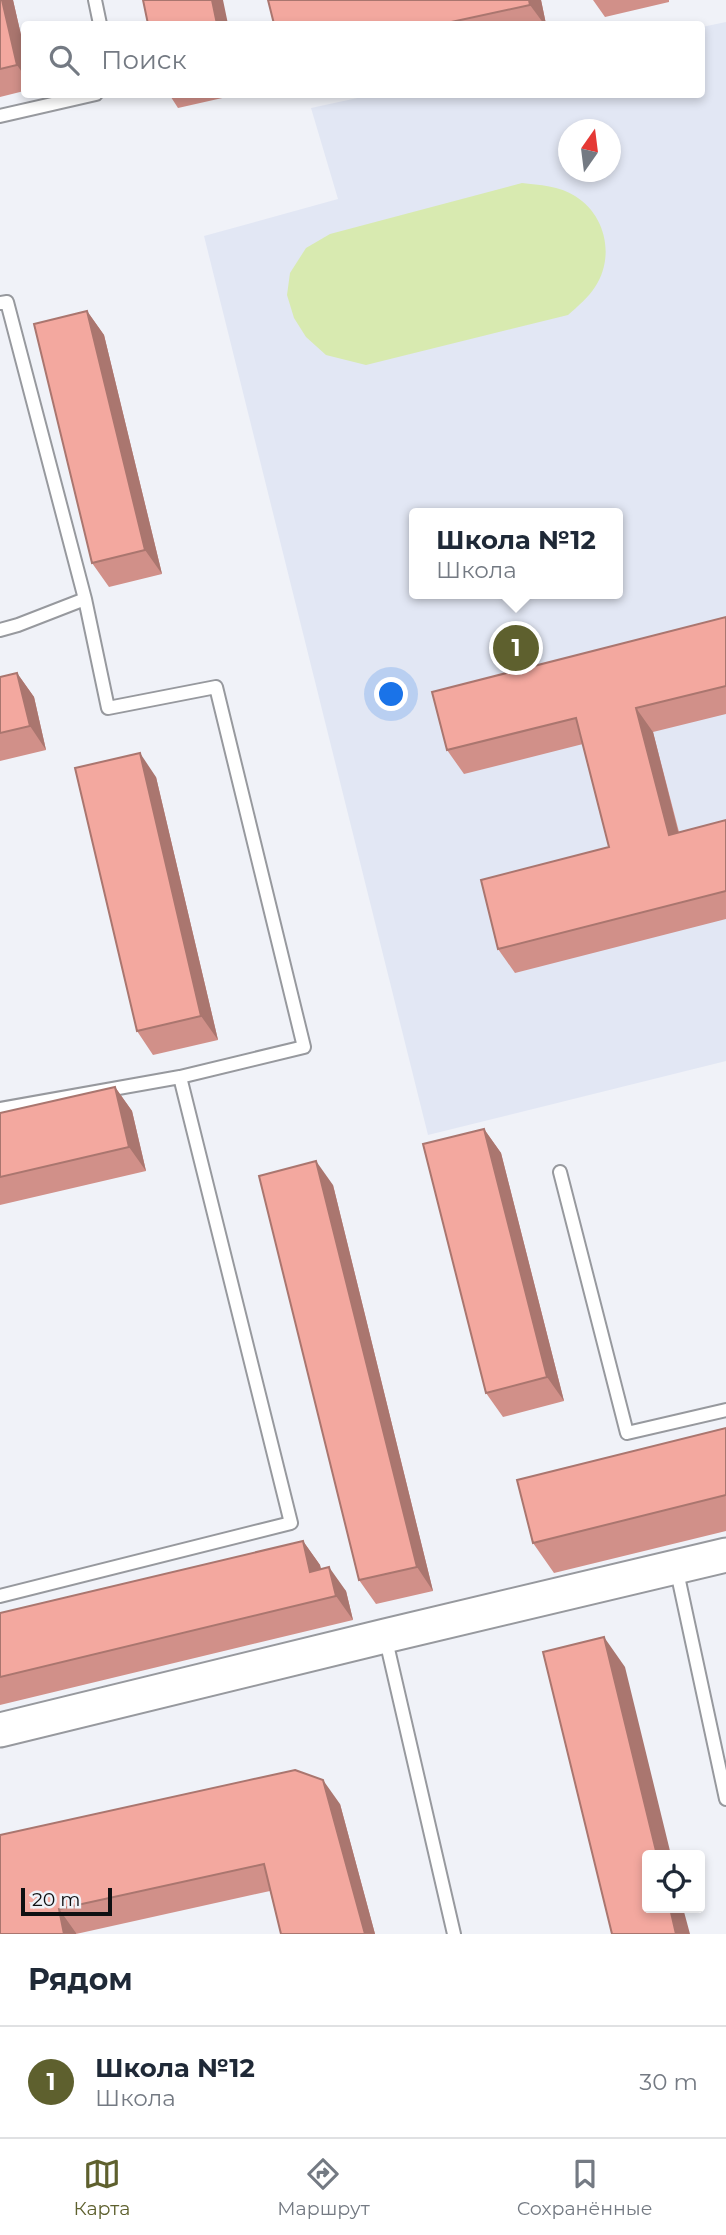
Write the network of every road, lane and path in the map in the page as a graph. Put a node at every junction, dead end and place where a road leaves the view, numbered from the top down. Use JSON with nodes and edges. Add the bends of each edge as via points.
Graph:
{"nodes":[{"id":1,"x":95,"y":0,"type":"edge"},
{"id":2,"x":99,"y":21,"type":"edge"},
{"id":3,"x":79,"y":98,"type":"edge"},
{"id":4,"x":0,"y":116,"type":"edge"},
{"id":5,"x":0,"y":303,"type":"edge"},
{"id":6,"x":85,"y":599,"type":"junction"},
{"id":7,"x":0,"y":629,"type":"edge"},
{"id":8,"x":180,"y":1077,"type":"junction"},
{"id":9,"x":0,"y":1109,"type":"edge"},
{"id":10,"x":560,"y":1172,"type":"dead end"},
{"id":11,"x":726,"y":1410,"type":"edge"},
{"id":12,"x":726,"y":1555,"type":"edge"},
{"id":13,"x":676,"y":1567,"type":"junction"},
{"id":14,"x":0,"y":1596,"type":"edge"},
{"id":15,"x":385,"y":1636,"type":"junction"},
{"id":16,"x":0,"y":1730,"type":"edge"},
{"id":17,"x":726,"y":1799,"type":"edge"},
{"id":18,"x":454,"y":1934,"type":"edge"}],
"edges":[{"from":1,"to":2,"type":"lane"},
{"from":3,"to":4,"type":"lane"},
{"from":5,"to":6,"type":"lane","via":[[7,302]]},
{"from":6,"to":7,"type":"lane"},
{"from":6,"to":8,"type":"lane","via":[[108,708],[216,687],[304,1047]]},
{"from":8,"to":9,"type":"lane"},
{"from":8,"to":14,"type":"lane","via":[[291,1522]]},
{"from":10,"to":11,"type":"lane","via":[[627,1433]]},
{"from":12,"to":13,"type":"street"},
{"from":13,"to":15,"type":"street"},
{"from":13,"to":17,"type":"lane"},
{"from":15,"to":16,"type":"street"},
{"from":15,"to":18,"type":"lane"}]}
